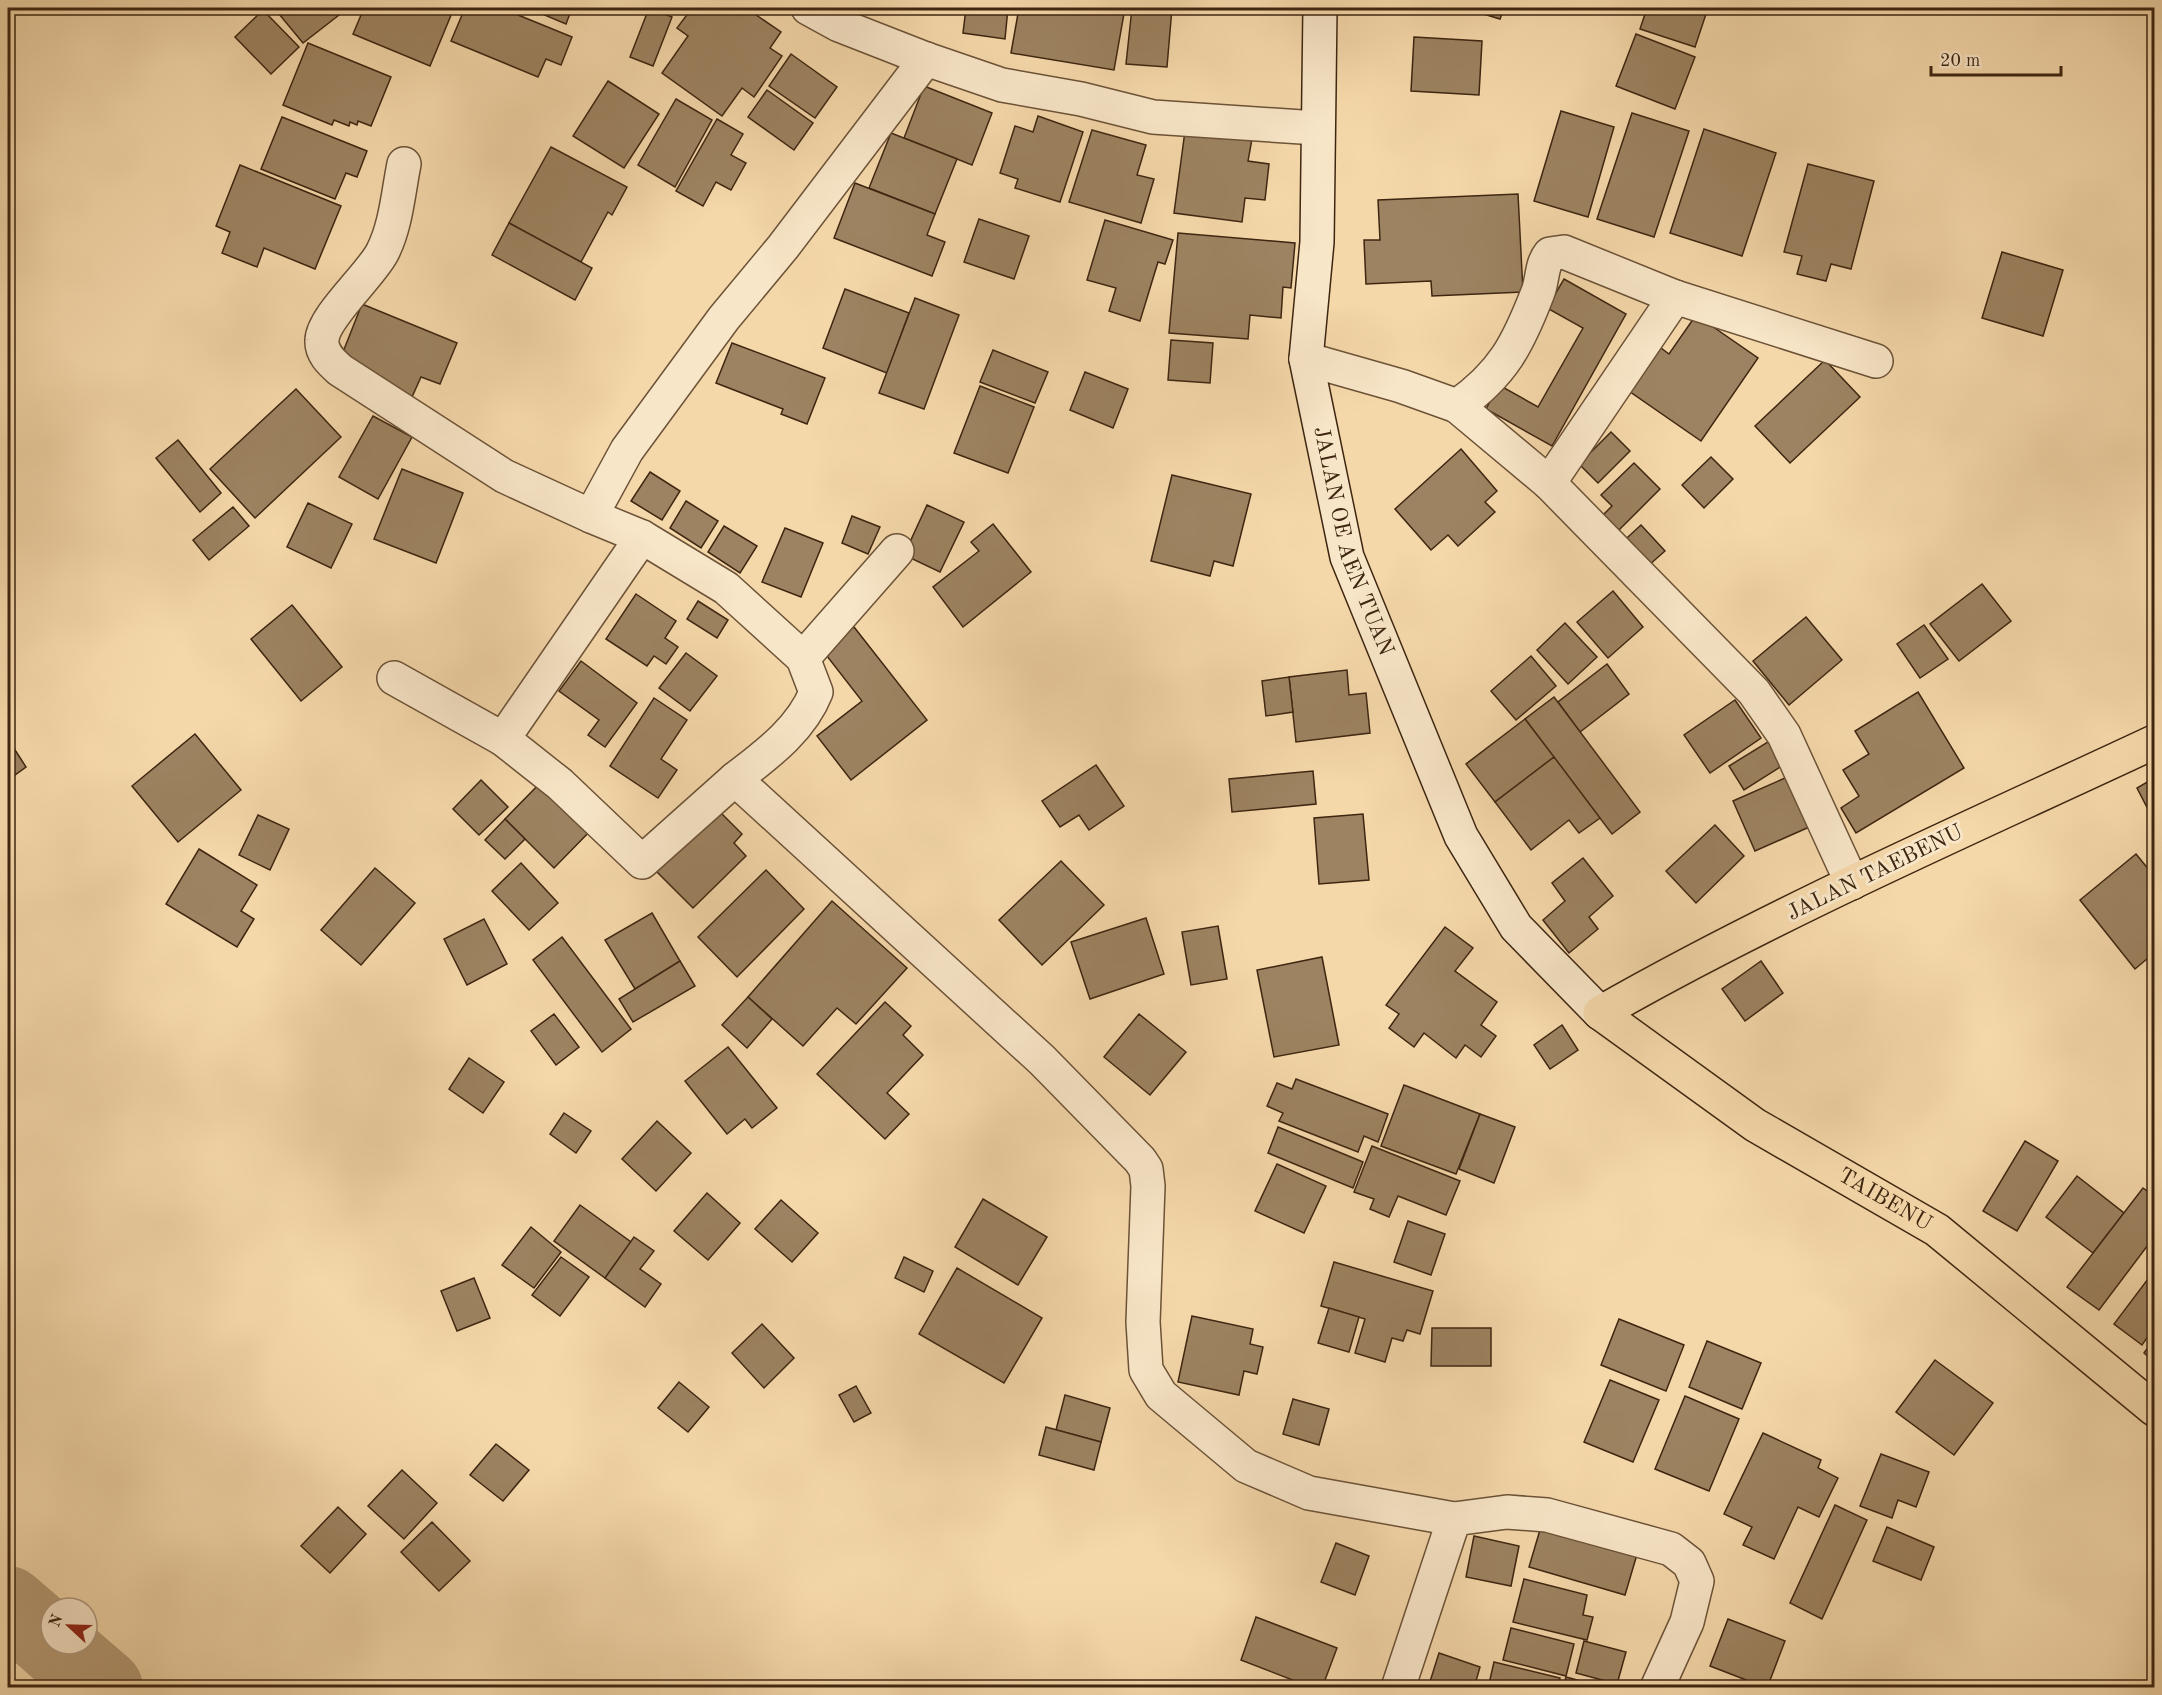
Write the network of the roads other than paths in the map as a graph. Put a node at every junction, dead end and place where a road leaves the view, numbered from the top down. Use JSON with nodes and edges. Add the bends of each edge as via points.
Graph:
{"nodes":[{"id":1,"x":808,"y":8,"type":"edge"},
{"id":2,"x":1320,"y":8,"type":"edge"},
{"id":3,"x":926,"y":60,"type":"junction"},
{"id":4,"x":1317,"y":128,"type":"junction"},
{"id":5,"x":404,"y":164,"type":"dead end"},
{"id":6,"x":1676,"y":297,"type":"junction"},
{"id":7,"x":1306,"y":359,"type":"junction"},
{"id":8,"x":1876,"y":361,"type":"dead end"},
{"id":9,"x":1457,"y":406,"type":"junction"},
{"id":10,"x":1549,"y":483,"type":"junction"},
{"id":11,"x":591,"y":516,"type":"junction"},
{"id":12,"x":642,"y":537,"type":"junction"},
{"id":13,"x":897,"y":551,"type":"dead end"},
{"id":14,"x":803,"y":658,"type":"junction"},
{"id":15,"x":394,"y":678,"type":"dead end"},
{"id":16,"x":503,"y":739,"type":"junction"},
{"id":17,"x":2154,"y":742,"type":"edge"},
{"id":18,"x":735,"y":779,"type":"junction"},
{"id":19,"x":1852,"y":883,"type":"junction"},
{"id":20,"x":1600,"y":1013,"type":"junction"},
{"id":21,"x":2154,"y":1409,"type":"edge"},
{"id":22,"x":1454,"y":1519,"type":"junction"},
{"id":23,"x":1398,"y":1688,"type":"edge"},
{"id":24,"x":1657,"y":1688,"type":"edge"}],
"edges":[{"from":1,"to":3,"type":"street","via":[[839,25]]},
{"from":2,"to":4,"type":"street","name":"JALAN OE AEN TUAN"},
{"from":3,"to":4,"type":"street","via":[[1002,85],[1153,117]]},
{"from":3,"to":11,"type":"street","via":[[724,318],[627,450]]},
{"from":4,"to":7,"type":"street","name":"JALAN OE AEN TUAN","via":[[1317,242]]},
{"from":5,"to":11,"type":"street","via":[[382,253],[327,324],[321,340],[326,356],[340,370],[504,476]]},
{"from":6,"to":8,"type":"street"},
{"from":6,"to":9,"type":"street","via":[[1564,252],[1550,254],[1511,352],[1493,377]]},
{"from":6,"to":10,"type":"street"},
{"from":7,"to":9,"type":"street"},
{"from":7,"to":20,"type":"street","name":"JALAN OE AEN TUAN","via":[[1347,557],[1461,836],[1516,927]]},
{"from":9,"to":10,"type":"street"},
{"from":10,"to":19,"type":"street","via":[[1770,712]]},
{"from":11,"to":12,"type":"street"},
{"from":12,"to":14,"type":"street","via":[[726,588]]},
{"from":12,"to":16,"type":"street"},
{"from":13,"to":14,"type":"street"},
{"from":14,"to":18,"type":"street","via":[[816,692],[810,706],[789,734]]},
{"from":15,"to":16,"type":"street"},
{"from":16,"to":18,"type":"street","via":[[560,784],[642,862]]},
{"from":17,"to":19,"type":"main road","name":"JALAN TAEBENU"},
{"from":18,"to":22,"type":"street","via":[[1042,1060],[1140,1160],[1146,1169],[1148,1186],[1143,1322],[1146,1371],[1161,1395],[1246,1466],[1309,1493]]},
{"from":19,"to":20,"type":"main road","name":"JALAN TAEBENU","via":[[1670,973]]},
{"from":20,"to":21,"type":"main road","name":"TAIBENU","via":[[1755,1125],[1937,1230]]},
{"from":22,"to":23,"type":"street"},
{"from":22,"to":24,"type":"street","via":[[1507,1512],[1547,1515],[1671,1549],[1689,1563],[1697,1581],[1688,1622]]}]}
